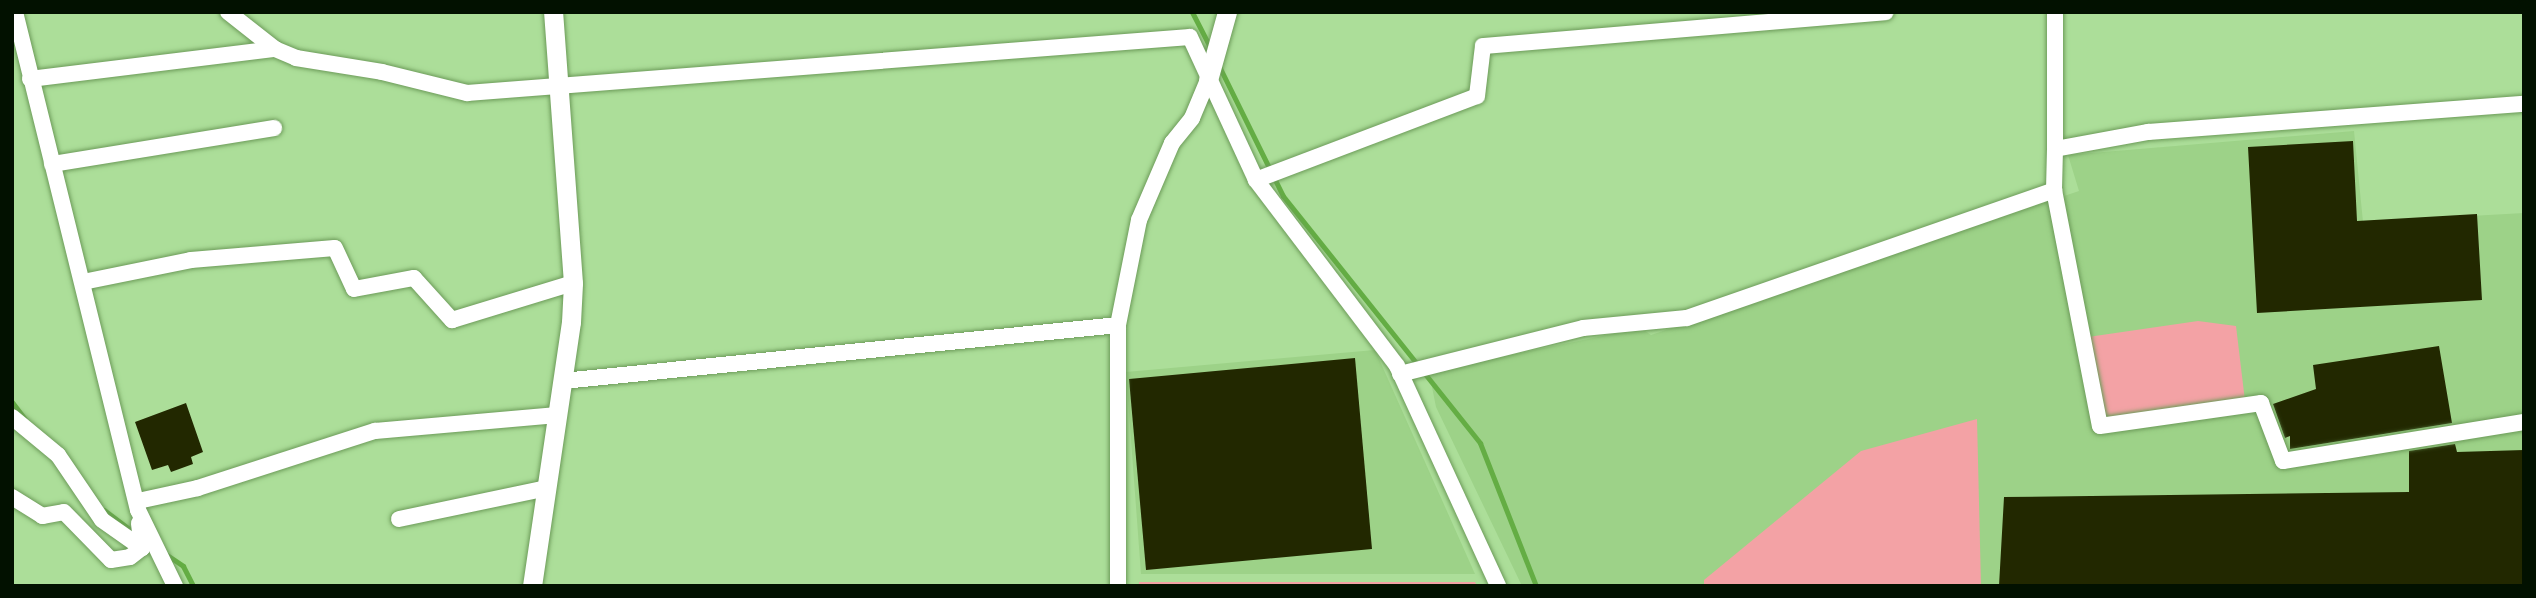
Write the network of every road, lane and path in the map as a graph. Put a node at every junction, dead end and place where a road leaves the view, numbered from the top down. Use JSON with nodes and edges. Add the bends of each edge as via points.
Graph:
{"nodes":[{"id":1,"x":228,"y":12,"type":"edge"},
{"id":2,"x":553,"y":12,"type":"edge"},
{"id":3,"x":1227,"y":12,"type":"edge"},
{"id":4,"x":1886,"y":12,"type":"edge"},
{"id":5,"x":2055,"y":12,"type":"edge"},
{"id":6,"x":15,"y":19,"type":"edge"},
{"id":7,"x":275,"y":49,"type":"junction"},
{"id":8,"x":30,"y":79,"type":"junction"},
{"id":9,"x":1208,"y":79,"type":"junction"},
{"id":10,"x":559,"y":83,"type":"junction"},
{"id":11,"x":2524,"y":104,"type":"edge"},
{"id":12,"x":274,"y":128,"type":"dead end"},
{"id":13,"x":2055,"y":149,"type":"junction"},
{"id":14,"x":52,"y":164,"type":"junction"},
{"id":15,"x":1256,"y":180,"type":"junction"},
{"id":16,"x":2054,"y":190,"type":"junction"},
{"id":17,"x":83,"y":282,"type":"junction"},
{"id":18,"x":573,"y":283,"type":"junction"},
{"id":19,"x":1118,"y":325,"type":"junction"},
{"id":20,"x":1400,"y":374,"type":"junction"},
{"id":21,"x":563,"y":381,"type":"junction"},
{"id":22,"x":557,"y":415,"type":"junction"},
{"id":23,"x":12,"y":417,"type":"edge"},
{"id":24,"x":2524,"y":422,"type":"edge"},
{"id":25,"x":548,"y":488,"type":"junction"},
{"id":26,"x":12,"y":497,"type":"edge"},
{"id":27,"x":138,"y":506,"type":"junction"},
{"id":28,"x":399,"y":519,"type":"dead end"},
{"id":29,"x":142,"y":548,"type":"junction"},
{"id":30,"x":175,"y":586,"type":"edge"},
{"id":31,"x":533,"y":586,"type":"edge"},
{"id":32,"x":1118,"y":586,"type":"edge"},
{"id":33,"x":1498,"y":586,"type":"edge"}],
"edges":[{"from":1,"to":7,"type":"street"},
{"from":2,"to":10,"type":"street"},
{"from":3,"to":9,"type":"street"},
{"from":4,"to":15,"type":"street","via":[[1483,46],[1477,96]]},
{"from":5,"to":13,"type":"street"},
{"from":6,"to":8,"type":"street"},
{"from":7,"to":8,"type":"street"},
{"from":7,"to":10,"type":"street","via":[[296,58],[382,72],[467,93]]},
{"from":8,"to":14,"type":"street"},
{"from":9,"to":10,"type":"street","via":[[1190,37]]},
{"from":9,"to":15,"type":"street"},
{"from":9,"to":19,"type":"street","via":[[1192,118],[1172,142],[1139,220]]},
{"from":10,"to":18,"type":"street"},
{"from":11,"to":13,"type":"street","via":[[2148,132]]},
{"from":12,"to":14,"type":"street"},
{"from":13,"to":16,"type":"street"},
{"from":14,"to":17,"type":"street"},
{"from":15,"to":20,"type":"street"},
{"from":16,"to":20,"type":"street","via":[[1687,318],[1583,328]]},
{"from":16,"to":24,"type":"street","via":[[2099,426],[2260,404],[2283,461]]},
{"from":17,"to":18,"type":"street","via":[[191,260],[335,248],[354,289],[414,278],[452,320]]},
{"from":17,"to":27,"type":"street"},
{"from":18,"to":21,"type":"street"},
{"from":19,"to":21,"type":"street"},
{"from":19,"to":32,"type":"street"},
{"from":20,"to":33,"type":"street"},
{"from":21,"to":22,"type":"street"},
{"from":22,"to":25,"type":"street"},
{"from":22,"to":27,"type":"street","via":[[375,431]]},
{"from":23,"to":29,"type":"street","via":[[58,455],[102,520]]},
{"from":25,"to":28,"type":"street"},
{"from":25,"to":31,"type":"street"},
{"from":26,"to":29,"type":"street","via":[[43,516],[64,512],[111,560],[130,557]]},
{"from":27,"to":29,"type":"street"},
{"from":27,"to":30,"type":"street"}]}
